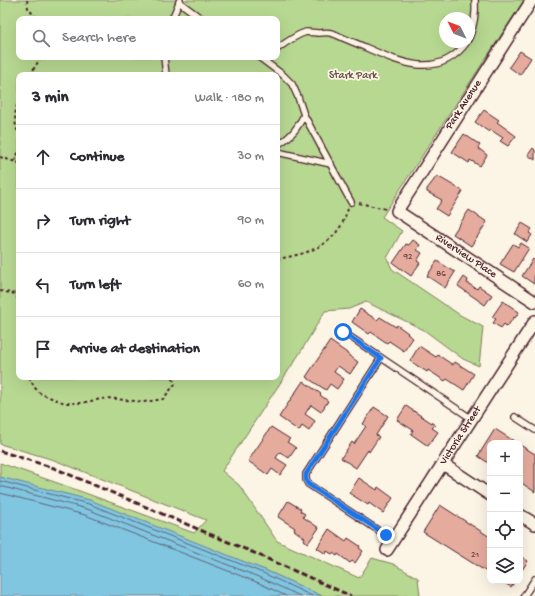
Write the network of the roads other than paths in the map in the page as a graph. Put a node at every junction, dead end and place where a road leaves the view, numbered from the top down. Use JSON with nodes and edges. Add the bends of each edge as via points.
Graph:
{"nodes":[{"id":1,"x":476,"y":0,"type":"edge"},
{"id":2,"x":532,"y":0,"type":"edge"},
{"id":3,"x":180,"y":1,"type":"edge"},
{"id":4,"x":173,"y":16,"type":"edge"},
{"id":5,"x":198,"y":16,"type":"edge"},
{"id":6,"x":475,"y":16,"type":"edge"},
{"id":7,"x":280,"y":47,"type":"edge"},
{"id":8,"x":462,"y":48,"type":"edge"},
{"id":9,"x":164,"y":60,"type":"edge"},
{"id":10,"x":268,"y":60,"type":"edge"},
{"id":11,"x":166,"y":72,"type":"edge"},
{"id":12,"x":304,"y":115,"type":"junction"},
{"id":13,"x":280,"y":143,"type":"edge"},
{"id":14,"x":280,"y":153,"type":"edge"},
{"id":15,"x":331,"y":164,"type":"junction"},
{"id":16,"x":351,"y":202,"type":"road end"},
{"id":17,"x":397,"y":211,"type":"joint"},
{"id":18,"x":535,"y":302,"type":"edge"},
{"id":19,"x":534,"y":324,"type":"edge"},
{"id":20,"x":343,"y":332,"type":"dead end"},
{"id":21,"x":381,"y":358,"type":"junction"},
{"id":22,"x":515,"y":417,"type":"dead end"},
{"id":23,"x":472,"y":419,"type":"junction"},
{"id":24,"x":535,"y":430,"type":"edge"},
{"id":25,"x":442,"y":464,"type":"junction"},
{"id":26,"x":487,"y":493,"type":"edge"},
{"id":27,"x":523,"y":517,"type":"edge"},
{"id":28,"x":535,"y":524,"type":"edge"},
{"id":29,"x":393,"y":540,"type":"junction"},
{"id":30,"x":387,"y":550,"type":"dead end"},
{"id":31,"x":535,"y":579,"type":"edge"},
{"id":32,"x":524,"y":596,"type":"edge"}],
"edges":[{"from":1,"to":6,"type":"lane"},
{"from":2,"to":17,"type":"street","name":"Park Avenue"},
{"from":3,"to":4,"type":"lane"},
{"from":3,"to":5,"type":"lane"},
{"from":7,"to":8,"type":"lane","via":[[306,32],[331,33],[415,66],[440,63]]},
{"from":9,"to":11,"type":"lane"},
{"from":10,"to":12,"type":"lane","via":[[292,84]]},
{"from":12,"to":13,"type":"lane","via":[[297,129]]},
{"from":12,"to":15,"type":"lane"},
{"from":14,"to":15,"type":"lane"},
{"from":15,"to":16,"type":"lane"},
{"from":17,"to":18,"type":"street","name":"Riverview Place"},
{"from":19,"to":23,"type":"street","name":"Victoria Street"},
{"from":20,"to":21,"type":"lane"},
{"from":21,"to":23,"type":"lane"},
{"from":21,"to":29,"type":"lane","via":[[306,474],[306,480],[308,484]]},
{"from":22,"to":24,"type":"lane"},
{"from":23,"to":25,"type":"street","name":"Victoria Street"},
{"from":25,"to":26,"type":"street"},
{"from":25,"to":29,"type":"street","name":"Victoria Street"},
{"from":27,"to":28,"type":"street"},
{"from":29,"to":30,"type":"street","name":"Victoria Street"},
{"from":31,"to":32,"type":"lane"}]}
